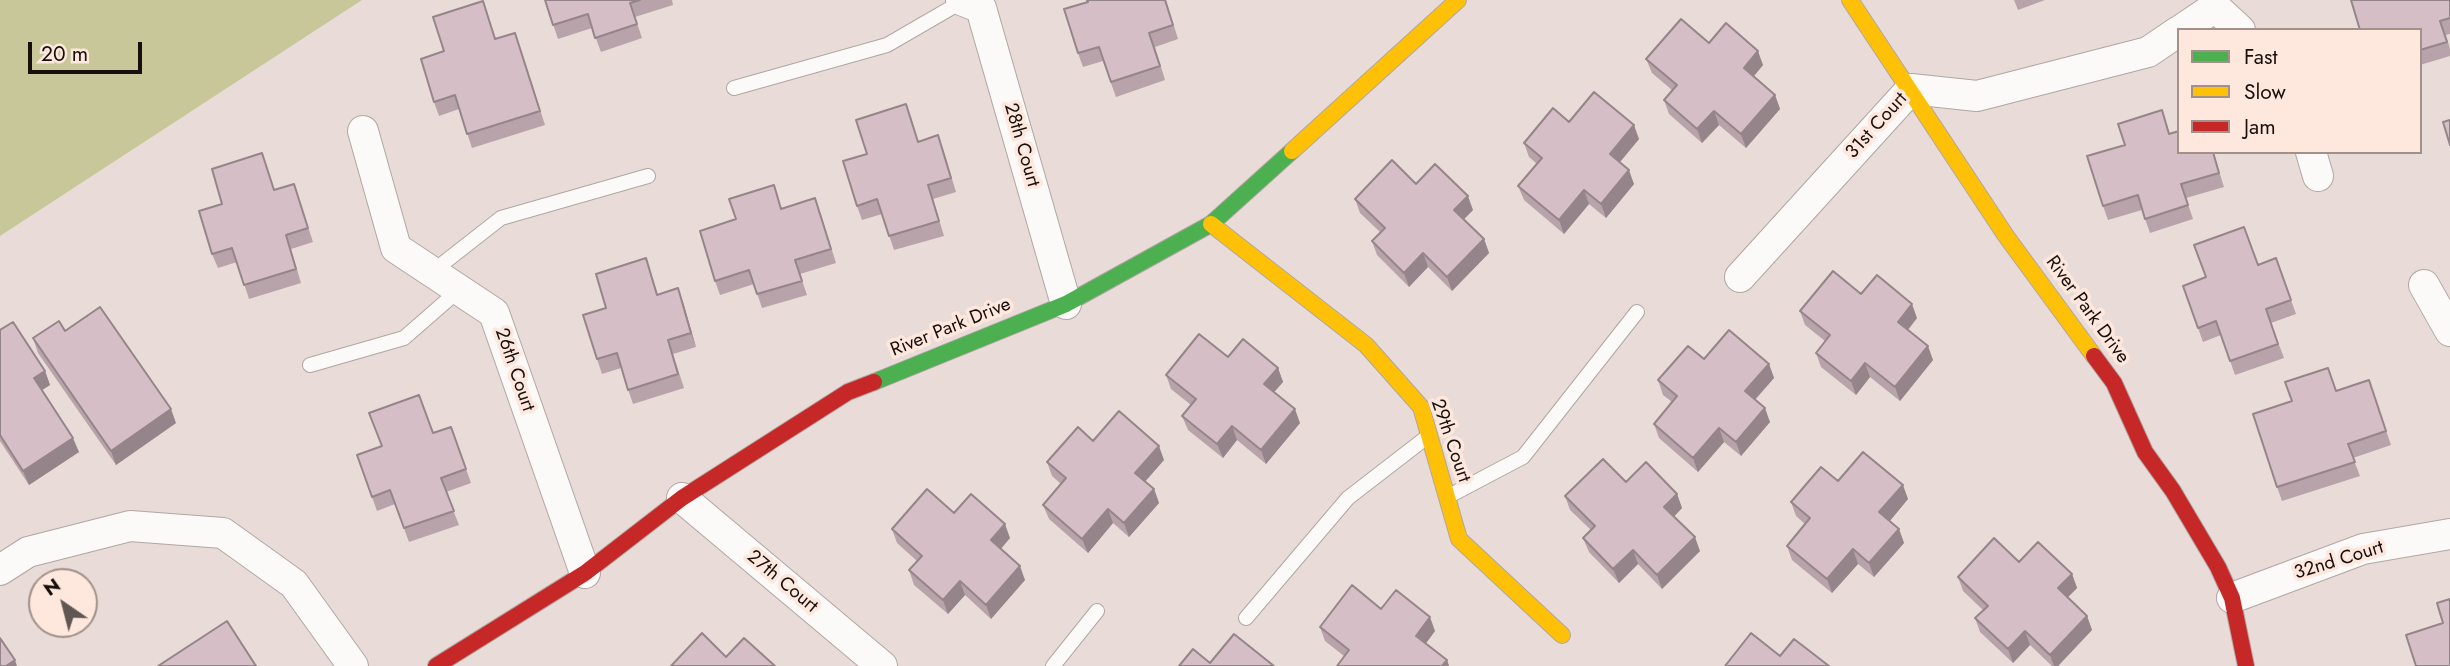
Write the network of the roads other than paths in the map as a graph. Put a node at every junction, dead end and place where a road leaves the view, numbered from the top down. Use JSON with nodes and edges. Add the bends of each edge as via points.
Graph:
{"nodes":[{"id":1,"x":962,"y":0,"type":"edge"},
{"id":2,"x":1458,"y":0,"type":"edge"},
{"id":3,"x":1850,"y":0,"type":"edge"},
{"id":4,"x":2215,"y":2,"type":"edge"},
{"id":5,"x":2182,"y":28,"type":"edge"},
{"id":6,"x":2238,"y":28,"type":"edge"},
{"id":7,"x":2177,"y":32,"type":"edge"},
{"id":8,"x":734,"y":88,"type":"dead end"},
{"id":9,"x":1911,"y":89,"type":"junction"},
{"id":10,"x":363,"y":131,"type":"dead end"},
{"id":11,"x":648,"y":176,"type":"dead end"},
{"id":12,"x":1211,"y":224,"type":"junction"},
{"id":13,"x":432,"y":272,"type":"junction"},
{"id":14,"x":1740,"y":277,"type":"dead end"},
{"id":15,"x":2424,"y":285,"type":"dead end"},
{"id":16,"x":459,"y":290,"type":"junction"},
{"id":17,"x":1066,"y":304,"type":"junction"},
{"id":18,"x":1637,"y":312,"type":"dead end"},
{"id":19,"x":2450,"y":331,"type":"edge"},
{"id":20,"x":310,"y":365,"type":"dead end"},
{"id":21,"x":1429,"y":436,"type":"junction"},
{"id":22,"x":1447,"y":497,"type":"junction"},
{"id":23,"x":682,"y":498,"type":"junction"},
{"id":24,"x":2450,"y":534,"type":"edge"},
{"id":25,"x":0,"y":570,"type":"edge"},
{"id":26,"x":585,"y":573,"type":"junction"},
{"id":27,"x":2232,"y":598,"type":"junction"},
{"id":28,"x":1097,"y":611,"type":"dead end"},
{"id":29,"x":1246,"y":618,"type":"dead end"},
{"id":30,"x":1562,"y":635,"type":"dead end"},
{"id":31,"x":353,"y":666,"type":"edge"},
{"id":32,"x":436,"y":666,"type":"edge"},
{"id":33,"x":882,"y":666,"type":"edge"},
{"id":34,"x":1053,"y":666,"type":"edge"},
{"id":35,"x":2246,"y":666,"type":"edge"}],
"edges":[{"from":1,"to":8,"type":"lane","via":[[887,45]]},
{"from":1,"to":17,"type":"street","name":"28th Court","via":[[981,8]]},
{"from":2,"to":12,"type":"street","name":"River Park Drive"},
{"from":3,"to":9,"type":"street","name":"River Park Drive"},
{"from":4,"to":5,"type":"street","name":"31st Court"},
{"from":4,"to":6,"type":"street","name":"31st Court"},
{"from":7,"to":9,"type":"street","name":"31st Court","via":[[2148,52],[1977,96]]},
{"from":9,"to":14,"type":"street","name":"31st Court"},
{"from":9,"to":27,"type":"street","name":"River Park Drive","via":[[2006,236],[2114,383],[2145,452],[2173,491]]},
{"from":10,"to":13,"type":"street","name":"26th Court","via":[[396,248]]},
{"from":11,"to":13,"type":"lane","via":[[501,218]]},
{"from":12,"to":17,"type":"street","name":"River Park Drive"},
{"from":12,"to":21,"type":"street","name":"29th Court","via":[[1366,345],[1421,407]]},
{"from":13,"to":16,"type":"street","name":"26th Court"},
{"from":15,"to":19,"type":"street"},
{"from":16,"to":20,"type":"lane","via":[[404,338]]},
{"from":16,"to":26,"type":"street","name":"26th Court","via":[[494,313]]},
{"from":17,"to":23,"type":"street","name":"River Park Drive","via":[[848,392]]},
{"from":18,"to":22,"type":"lane","via":[[1523,457]]},
{"from":21,"to":22,"type":"street","name":"29th Court"},
{"from":21,"to":29,"type":"lane","via":[[1348,498]]},
{"from":22,"to":30,"type":"street","name":"29th Court","via":[[1459,539]]},
{"from":23,"to":26,"type":"street","name":"River Park Drive"},
{"from":23,"to":33,"type":"street","name":"27th Court"},
{"from":24,"to":27,"type":"street","name":"32nd Court","via":[[2363,549]]},
{"from":25,"to":31,"type":"street","via":[[28,552],[130,526],[223,533],[294,584]]},
{"from":26,"to":32,"type":"street","name":"River Park Drive"},
{"from":27,"to":35,"type":"street","name":"River Park Drive"},
{"from":28,"to":34,"type":"lane"}]}
